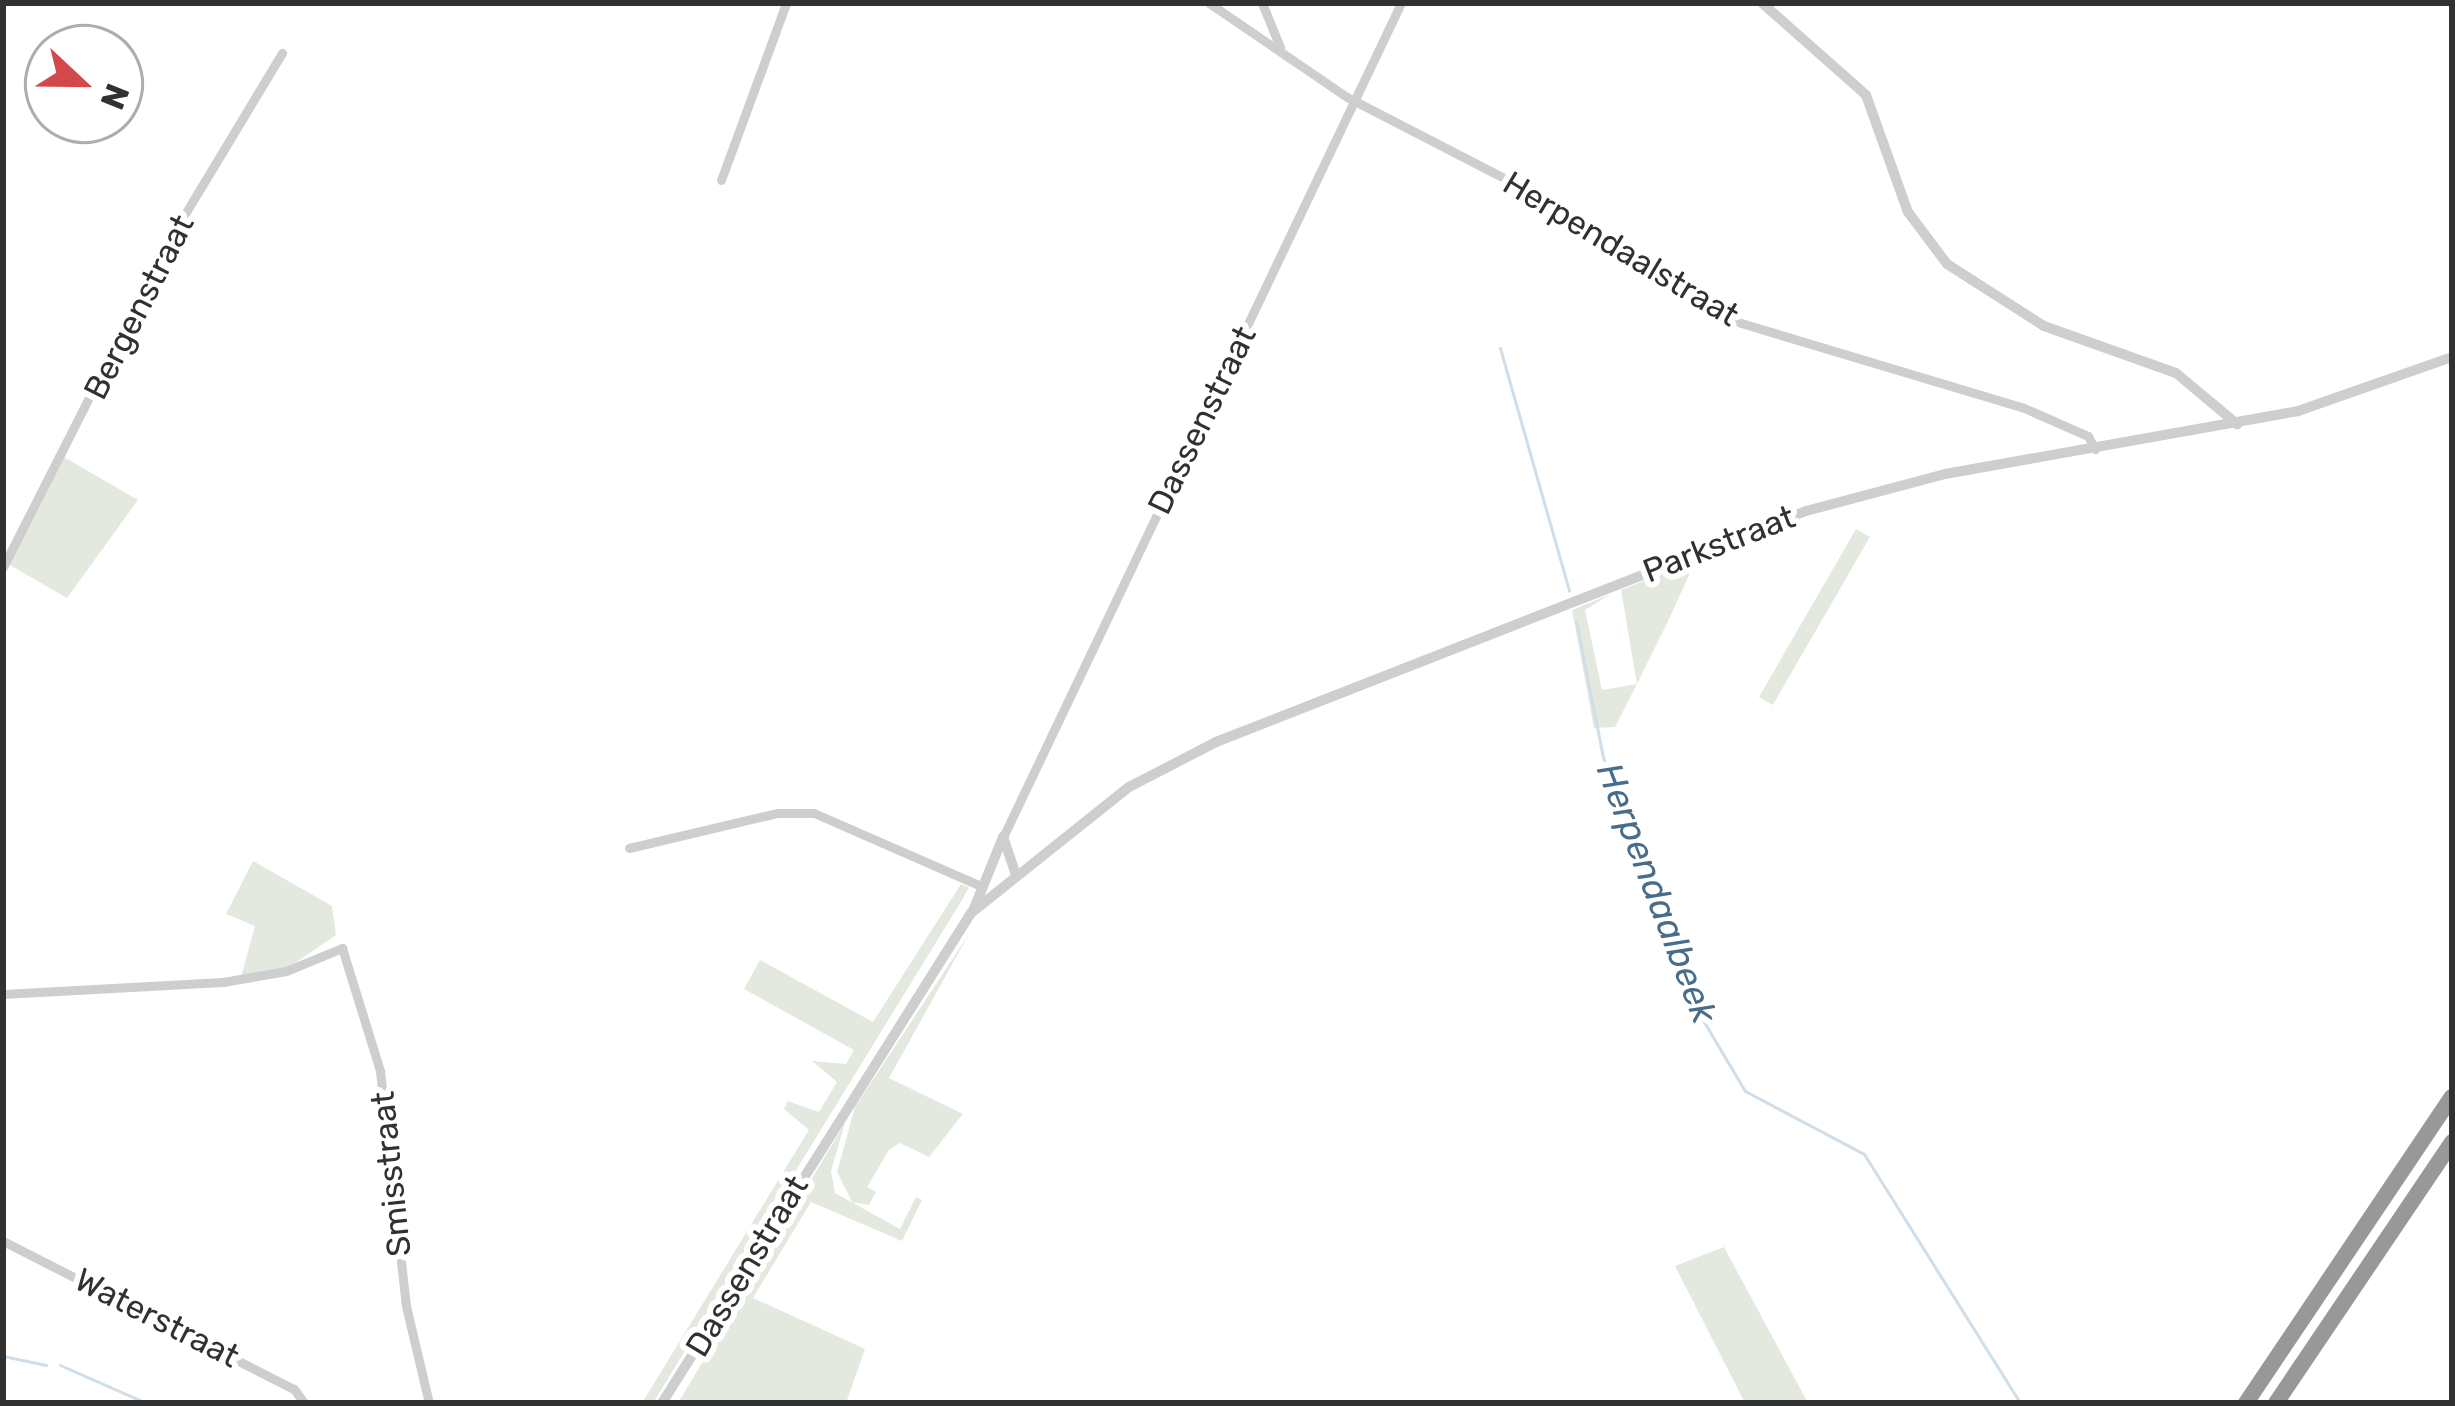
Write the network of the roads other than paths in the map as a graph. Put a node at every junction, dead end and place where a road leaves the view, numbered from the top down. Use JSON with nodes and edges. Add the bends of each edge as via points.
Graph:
{"nodes":[{"id":1,"x":786,"y":3,"type":"edge"},
{"id":2,"x":1262,"y":3,"type":"edge"},
{"id":3,"x":1401,"y":3,"type":"edge"},
{"id":4,"x":1762,"y":3,"type":"edge"},
{"id":5,"x":1216,"y":5,"type":"edge"},
{"id":6,"x":1282,"y":52,"type":"junction"},
{"id":7,"x":283,"y":53,"type":"dead end"},
{"id":8,"x":1355,"y":98,"type":"junction"},
{"id":9,"x":721,"y":180,"type":"dead end"},
{"id":10,"x":2452,"y":357,"type":"edge"},
{"id":11,"x":2237,"y":424,"type":"junction"},
{"id":12,"x":2095,"y":448,"type":"junction"},
{"id":13,"x":3,"y":567,"type":"edge"},
{"id":14,"x":1003,"y":837,"type":"junction"},
{"id":15,"x":629,"y":848,"type":"dead end"},
{"id":16,"x":994,"y":857,"type":"junction"},
{"id":17,"x":1012,"y":863,"type":"junction"},
{"id":18,"x":978,"y":887,"type":"junction"},
{"id":19,"x":990,"y":901,"type":"junction"},
{"id":20,"x":973,"y":911,"type":"junction"},
{"id":21,"x":3,"y":994,"type":"edge"},
{"id":22,"x":2452,"y":1097,"type":"edge"},
{"id":23,"x":2452,"y":1142,"type":"edge"},
{"id":24,"x":3,"y":1241,"type":"edge"},
{"id":25,"x":304,"y":1403,"type":"edge"},
{"id":26,"x":429,"y":1403,"type":"edge"},
{"id":27,"x":666,"y":1403,"type":"edge"},
{"id":28,"x":2246,"y":1403,"type":"edge"},
{"id":29,"x":2276,"y":1403,"type":"edge"}],
"edges":[{"from":1,"to":9,"type":"street"},
{"from":2,"to":6,"type":"street"},
{"from":3,"to":8,"type":"street","name":"Dassenstraat"},
{"from":4,"to":11,"type":"street","via":[[1866,95],[1907,212],[1947,264],[2044,326],[2176,373]]},
{"from":5,"to":6,"type":"street","name":"Herpendaalstraat"},
{"from":6,"to":8,"type":"street","name":"Herpendaalstraat"},
{"from":7,"to":13,"type":"street","name":"Bergenstraat","via":[[168,242]]},
{"from":8,"to":12,"type":"street","name":"Herpendaalstraat","via":[[1566,209],[1655,275],[1741,323],[2024,408],[2088,436]]},
{"from":8,"to":14,"type":"street","name":"Dassenstraat"},
{"from":10,"to":11,"type":"street","name":"Parkstraat","via":[[2338,399]]},
{"from":11,"to":12,"type":"street","name":"Parkstraat"},
{"from":12,"to":17,"type":"street","name":"Parkstraat","via":[[1900,484],[1730,538],[1180,758],[1032,858]]},
{"from":14,"to":16,"type":"street","name":"Dassenstraat"},
{"from":14,"to":17,"type":"street"},
{"from":15,"to":18,"type":"street","via":[[777,813],[814,813]]},
{"from":16,"to":17,"type":"street"},
{"from":16,"to":18,"type":"street","name":"Dassenstraat"},
{"from":17,"to":19,"type":"street","name":"Parkstraat"},
{"from":18,"to":19,"type":"street"},
{"from":18,"to":20,"type":"street","name":"Dassenstraat"},
{"from":19,"to":20,"type":"street","name":"Dassenstraat"},
{"from":20,"to":27,"type":"street","name":"Dassenstraat","via":[[904,1008]]},
{"from":21,"to":26,"type":"street","name":"Smisstraat","via":[[223,982],[286,971],[342,948],[380,1071],[406,1306]]},
{"from":22,"to":28,"type":"highway"},
{"from":23,"to":29,"type":"highway"},
{"from":24,"to":25,"type":"street","name":"Waterstraat","via":[[294,1389]]}]}
